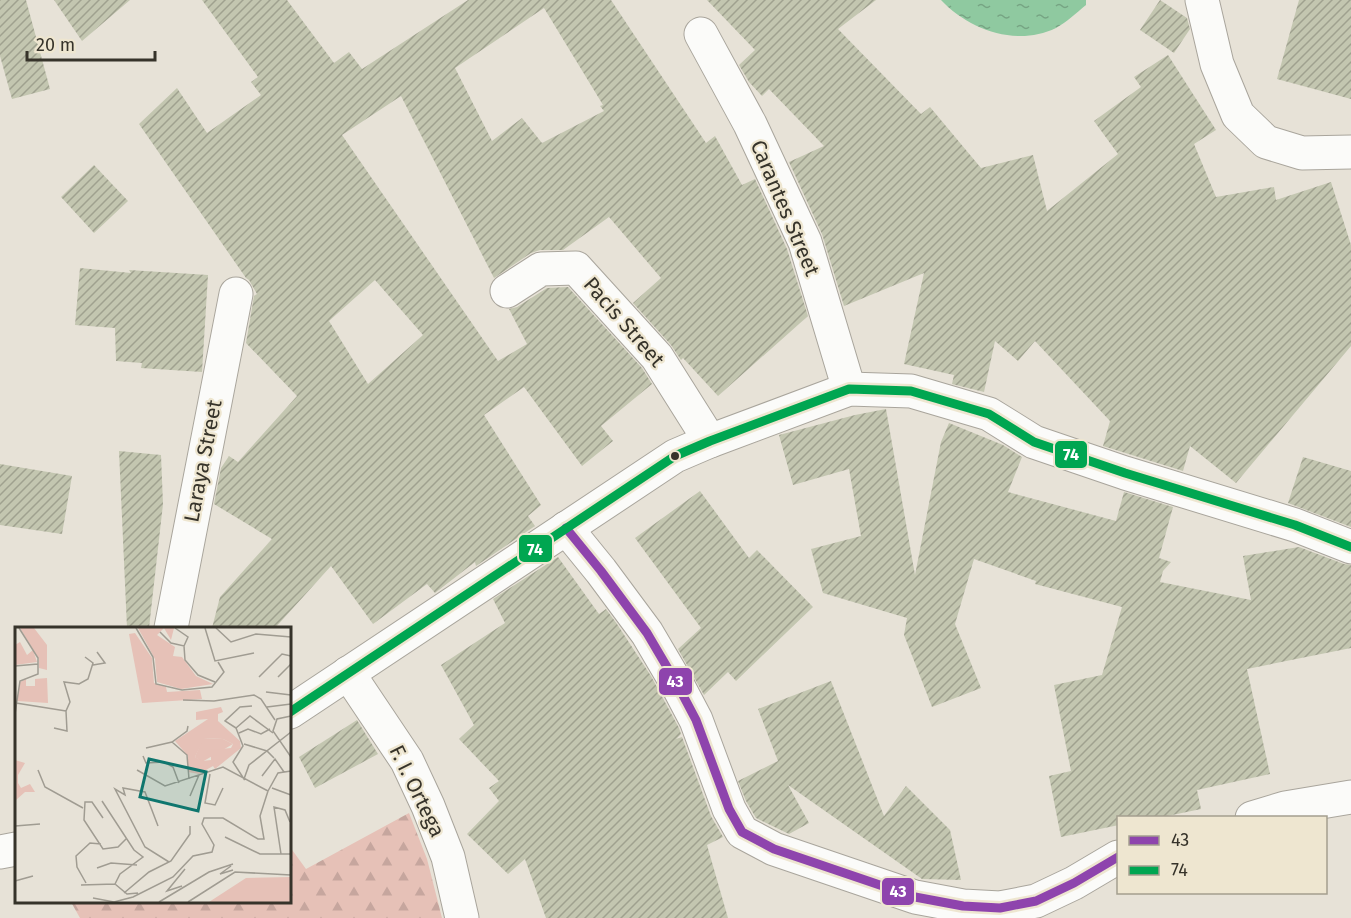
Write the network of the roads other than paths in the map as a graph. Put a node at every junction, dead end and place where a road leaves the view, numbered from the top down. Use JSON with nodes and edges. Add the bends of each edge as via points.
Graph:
{"nodes":[{"id":1,"x":1202,"y":0,"type":"edge"},
{"id":2,"x":701,"y":34,"type":"dead end"},
{"id":3,"x":1351,"y":152,"type":"edge"},
{"id":4,"x":507,"y":291,"type":"dead end"},
{"id":5,"x":236,"y":294,"type":"dead end"},
{"id":6,"x":849,"y":390,"type":"junction"},
{"id":7,"x":711,"y":441,"type":"junction"},
{"id":8,"x":566,"y":528,"type":"junction"},
{"id":9,"x":1351,"y":547,"type":"edge"},
{"id":10,"x":171,"y":627,"type":"edge"},
{"id":11,"x":348,"y":673,"type":"junction"},
{"id":12,"x":291,"y":711,"type":"edge"},
{"id":13,"x":1351,"y":797,"type":"edge"},
{"id":14,"x":1259,"y":816,"type":"edge"},
{"id":15,"x":15,"y":849,"type":"edge"},
{"id":16,"x":0,"y":852,"type":"edge"},
{"id":17,"x":1117,"y":858,"type":"edge"},
{"id":18,"x":462,"y":918,"type":"edge"}],
"edges":[{"from":1,"to":3,"type":"street","via":[[1217,64],[1238,115],[1266,142],[1302,153]]},
{"from":2,"to":6,"type":"street","name":"Carantes Street","via":[[750,124],[805,242]]},
{"from":4,"to":7,"type":"street","name":"Pacis Street","via":[[541,269],[576,268],[657,357]]},
{"from":5,"to":10,"type":"street","name":"Laraya Street"},
{"from":6,"to":7,"type":"street"},
{"from":6,"to":9,"type":"street","via":[[911,391],[988,414],[1034,442],[1295,525]]},
{"from":7,"to":8,"type":"street","via":[[675,456]]},
{"from":8,"to":11,"type":"street"},
{"from":8,"to":17,"type":"street","via":[[647,633],[677,684],[742,832],[774,849],[915,897],[963,906],[1000,908],[1036,901]]},
{"from":11,"to":12,"type":"street"},
{"from":11,"to":18,"type":"street","name":"F. I. Ortega","via":[[407,761],[428,806],[448,857]]},
{"from":13,"to":14,"type":"street"},
{"from":15,"to":16,"type":"street"}]}
